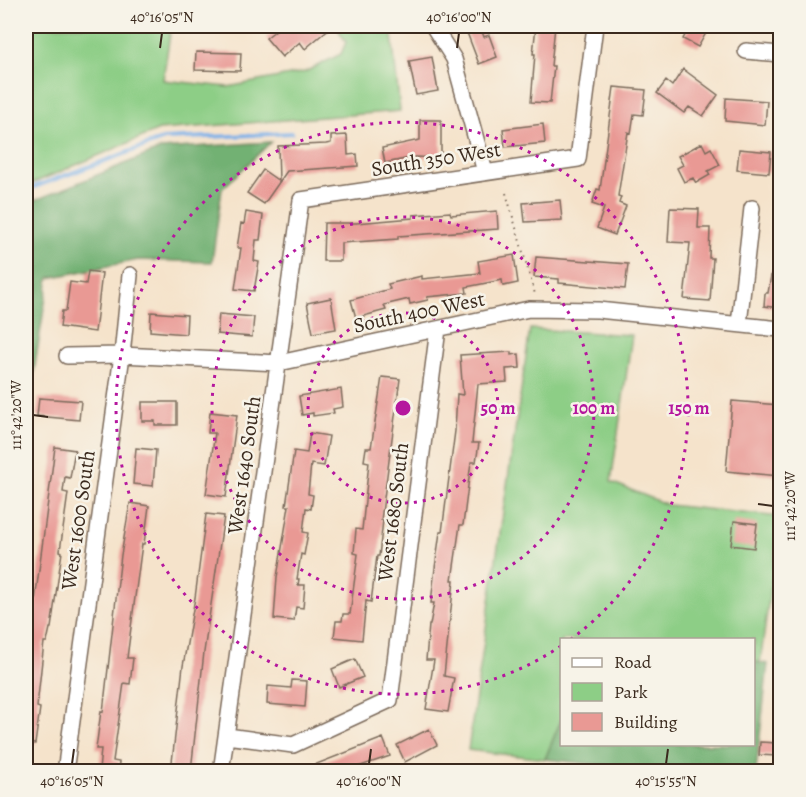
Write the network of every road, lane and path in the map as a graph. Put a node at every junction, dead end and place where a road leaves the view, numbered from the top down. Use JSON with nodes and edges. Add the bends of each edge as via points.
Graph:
{"nodes":[{"id":1,"x":433,"y":26,"type":"edge"},
{"id":2,"x":595,"y":26,"type":"edge"},
{"id":3,"x":746,"y":51,"type":"dead end"},
{"id":4,"x":780,"y":54,"type":"edge"},
{"id":5,"x":485,"y":172,"type":"junction"},
{"id":6,"x":506,"y":193,"type":"dead end"},
{"id":7,"x":301,"y":200,"type":"joint"},
{"id":8,"x":752,"y":208,"type":"dead end"},
{"id":9,"x":130,"y":274,"type":"dead end"},
{"id":10,"x":536,"y":299,"type":"dead end"},
{"id":11,"x":739,"y":324,"type":"junction"},
{"id":12,"x":780,"y":328,"type":"edge"},
{"id":13,"x":438,"y":329,"type":"junction"},
{"id":14,"x":67,"y":356,"type":"dead end"},
{"id":15,"x":122,"y":356,"type":"junction"},
{"id":16,"x":279,"y":363,"type":"junction"},
{"id":17,"x":227,"y":736,"type":"junction"},
{"id":18,"x":65,"y":771,"type":"edge"},
{"id":19,"x":221,"y":771,"type":"edge"}],
"edges":[{"from":1,"to":5,"type":"street","via":[[454,59]]},
{"from":2,"to":5,"type":"street","name":"South 350 West","via":[[578,159]]},
{"from":3,"to":4,"type":"street"},
{"from":5,"to":7,"type":"street","name":"South 350 West"},
{"from":6,"to":10,"type":"path"},
{"from":7,"to":16,"type":"street","name":"West 1640 South"},
{"from":8,"to":11,"type":"street"},
{"from":9,"to":15,"type":"street","name":"West 1600 South"},
{"from":11,"to":12,"type":"street","name":"South 400 West"},
{"from":11,"to":13,"type":"street","name":"South 400 West","via":[[598,310],[529,309]]},
{"from":13,"to":16,"type":"street","name":"South 400 West"},
{"from":13,"to":17,"type":"street","name":"West 1680 South","via":[[390,700],[293,745]]},
{"from":14,"to":15,"type":"street","name":"South 400 West"},
{"from":15,"to":16,"type":"street","name":"South 400 West"},
{"from":15,"to":18,"type":"street","name":"West 1600 South"},
{"from":16,"to":17,"type":"street","name":"West 1640 South"},
{"from":17,"to":19,"type":"street","name":"West 1640 South"}]}
